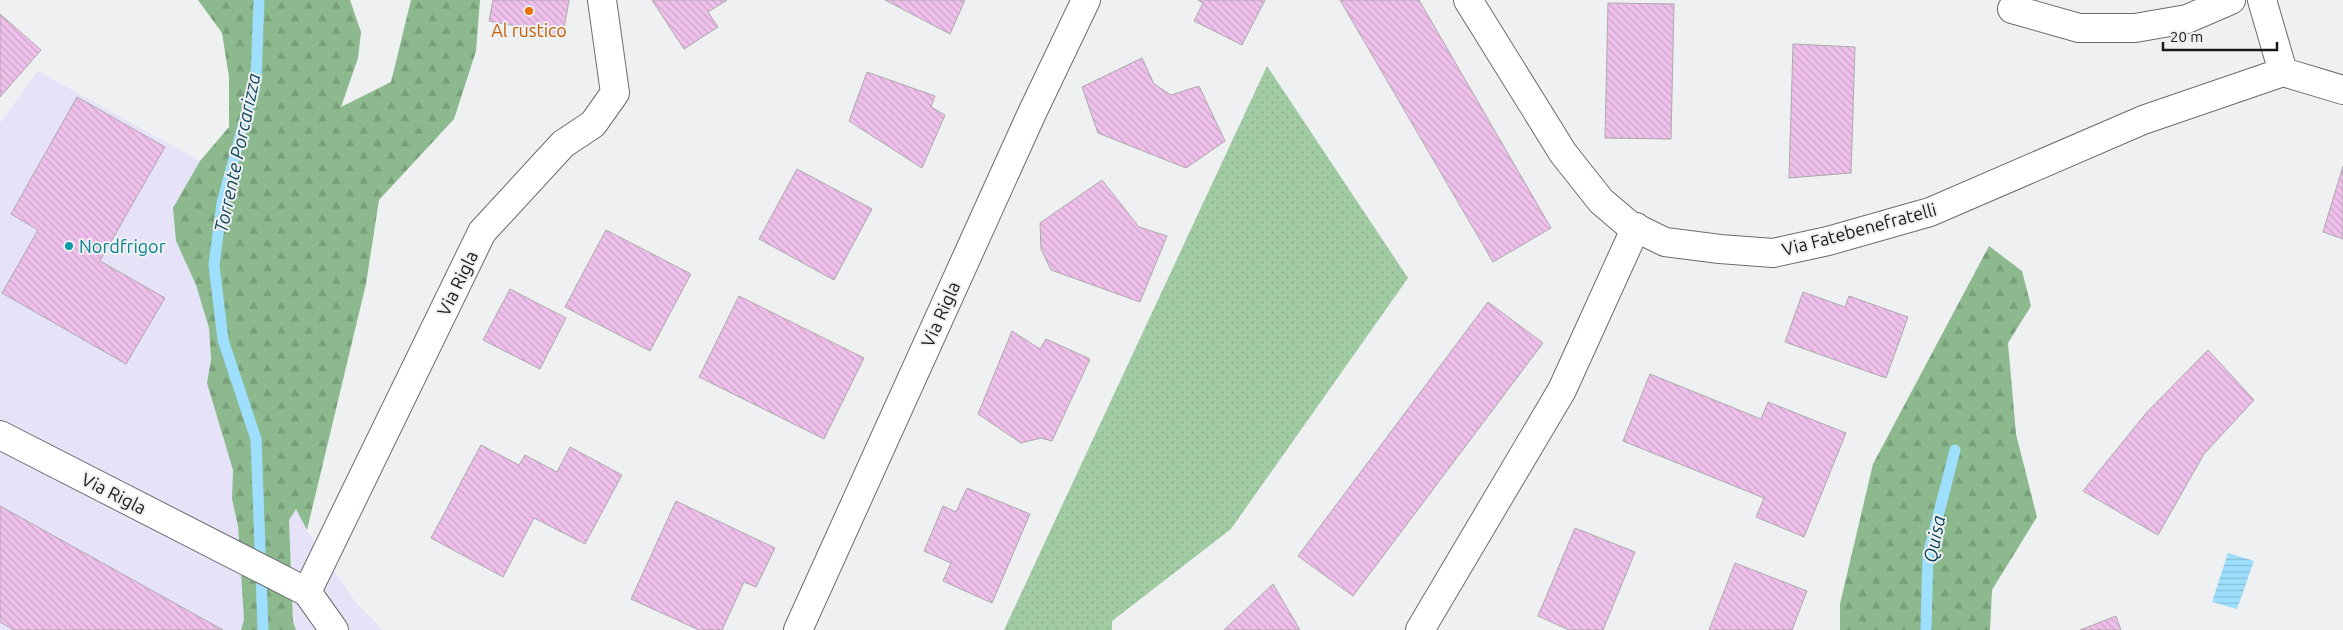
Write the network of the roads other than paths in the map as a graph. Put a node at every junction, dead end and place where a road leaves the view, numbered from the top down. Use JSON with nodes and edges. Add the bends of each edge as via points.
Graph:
{"nodes":[{"id":1,"x":602,"y":0,"type":"edge"},
{"id":2,"x":1086,"y":0,"type":"edge"},
{"id":3,"x":1468,"y":0,"type":"edge"},
{"id":4,"x":2231,"y":0,"type":"edge"},
{"id":5,"x":2262,"y":0,"type":"edge"},
{"id":6,"x":2012,"y":9,"type":"dead end"},
{"id":7,"x":2283,"y":72,"type":"junction"},
{"id":8,"x":2343,"y":90,"type":"edge"},
{"id":9,"x":1636,"y":227,"type":"junction"},
{"id":10,"x":0,"y":435,"type":"edge"},
{"id":11,"x":307,"y":592,"type":"junction"},
{"id":12,"x":334,"y":630,"type":"edge"},
{"id":13,"x":798,"y":630,"type":"edge"},
{"id":14,"x":1420,"y":630,"type":"edge"}],
"edges":[{"from":1,"to":11,"type":"street","name":"Via Rigla","via":[[615,93],[593,124],[563,144],[482,232]]},
{"from":2,"to":13,"type":"street","name":"Via Rigla"},
{"from":3,"to":9,"type":"street","name":"Via Fatebenefratelli","via":[[1562,153],[1602,201]]},
{"from":4,"to":6,"type":"street","via":[[2187,19],[2135,28],[2079,28]]},
{"from":5,"to":7,"type":"street"},
{"from":7,"to":8,"type":"street"},
{"from":7,"to":9,"type":"street","name":"Via Fatebenefratelli","via":[[2143,120],[1930,212],[1828,240],[1773,252],[1665,242]]},
{"from":9,"to":14,"type":"street","via":[[1562,390]]},
{"from":10,"to":11,"type":"street","name":"Via Rigla"},
{"from":11,"to":12,"type":"street","name":"Via Rigla"}]}
